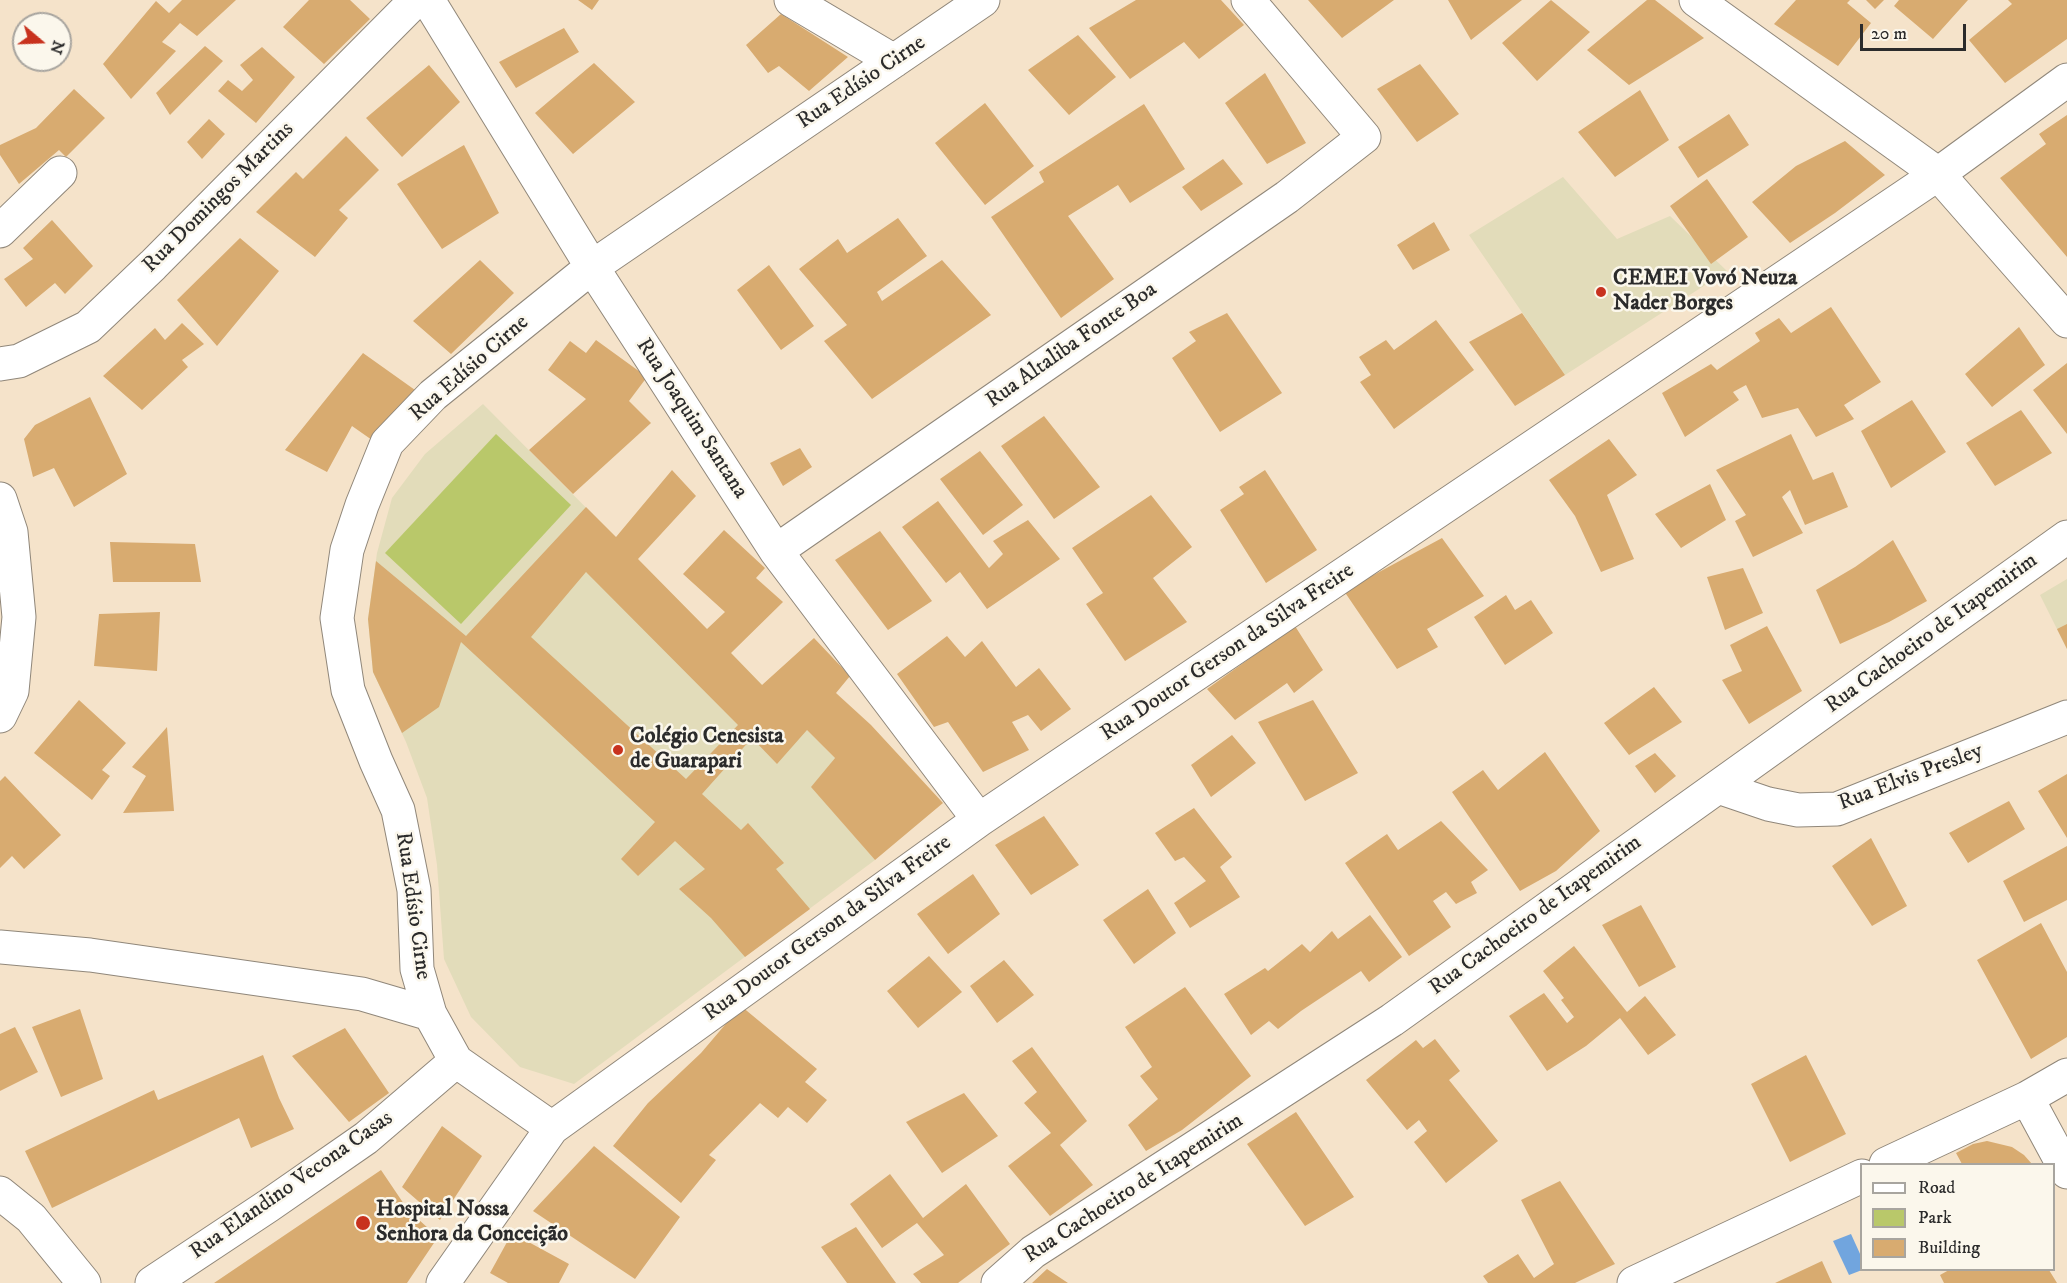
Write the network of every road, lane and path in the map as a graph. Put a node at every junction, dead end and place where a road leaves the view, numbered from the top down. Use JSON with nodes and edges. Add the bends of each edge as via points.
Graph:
{"nodes":[{"id":1,"x":416,"y":0,"type":"edge"},
{"id":2,"x":428,"y":0,"type":"edge"},
{"id":3,"x":791,"y":0,"type":"edge"},
{"id":4,"x":983,"y":0,"type":"edge"},
{"id":5,"x":1248,"y":0,"type":"edge"},
{"id":6,"x":1696,"y":0,"type":"edge"},
{"id":7,"x":894,"y":60,"type":"junction"},
{"id":8,"x":2067,"y":80,"type":"edge"},
{"id":9,"x":60,"y":173,"type":"dead end"},
{"id":10,"x":1938,"y":174,"type":"junction"},
{"id":11,"x":0,"y":231,"type":"edge"},
{"id":12,"x":592,"y":267,"type":"junction"},
{"id":13,"x":2067,"y":321,"type":"edge"},
{"id":14,"x":0,"y":364,"type":"edge"},
{"id":15,"x":0,"y":500,"type":"edge"},
{"id":16,"x":2067,"y":537,"type":"edge"},
{"id":17,"x":776,"y":551,"type":"junction"},
{"id":18,"x":0,"y":716,"type":"edge"},
{"id":19,"x":2067,"y":717,"type":"edge"},
{"id":20,"x":1718,"y":787,"type":"junction"},
{"id":21,"x":979,"y":820,"type":"junction"},
{"id":22,"x":0,"y":947,"type":"edge"},
{"id":23,"x":430,"y":1014,"type":"junction"},
{"id":24,"x":456,"y":1061,"type":"junction"},
{"id":25,"x":2067,"y":1075,"type":"edge"},
{"id":26,"x":2027,"y":1098,"type":"junction"},
{"id":27,"x":552,"y":1128,"type":"junction"},
{"id":28,"x":1888,"y":1163,"type":"edge"},
{"id":29,"x":2067,"y":1172,"type":"edge"},
{"id":30,"x":1860,"y":1177,"type":"edge"},
{"id":31,"x":0,"y":1193,"type":"edge"},
{"id":32,"x":84,"y":1283,"type":"edge"},
{"id":33,"x":152,"y":1283,"type":"edge"},
{"id":34,"x":443,"y":1283,"type":"edge"},
{"id":35,"x":998,"y":1283,"type":"edge"},
{"id":36,"x":1634,"y":1283,"type":"edge"}],
"edges":[{"from":1,"to":14,"type":"street","name":"Rua Domingos Martins","via":[[88,327],[19,361]]},
{"from":2,"to":12,"type":"street","name":"Rua Joaquim Santana"},
{"from":3,"to":7,"type":"street"},
{"from":4,"to":7,"type":"street","name":"Rua Edísio Cirne"},
{"from":5,"to":17,"type":"street","name":"Rua Altaliba Fonte Boa","via":[[1364,137],[1287,197]]},
{"from":6,"to":10,"type":"street"},
{"from":7,"to":12,"type":"street","name":"Rua Edísio Cirne"},
{"from":8,"to":10,"type":"street","name":"Rua Doutor Gerson da Silva Freire"},
{"from":9,"to":11,"type":"street"},
{"from":10,"to":13,"type":"street"},
{"from":10,"to":21,"type":"street","name":"Rua Doutor Gerson da Silva Freire"},
{"from":12,"to":17,"type":"street","name":"Rua Joaquim Santana"},
{"from":12,"to":23,"type":"street","name":"Rua Edísio Cirne","via":[[433,395],[387,443],[347,550],[337,618],[348,690],[398,810],[414,890],[417,969]]},
{"from":15,"to":18,"type":"street","via":[[11,532],[19,617],[12,691]]},
{"from":16,"to":20,"type":"street","name":"Rua Cachoeiro de Itapemirim"},
{"from":17,"to":21,"type":"street","name":"Rua Joaquim Santana"},
{"from":19,"to":20,"type":"street","name":"Rua Elvis Presley","via":[[1837,809],[1798,810]]},
{"from":20,"to":35,"type":"street","name":"Rua Cachoeiro de Itapemirim","via":[[1392,1020],[1033,1252]]},
{"from":21,"to":27,"type":"street","name":"Rua Doutor Gerson da Silva Freire"},
{"from":22,"to":23,"type":"street","name":"Rua Edísio Cirne","via":[[90,955],[362,994]]},
{"from":23,"to":24,"type":"street","name":"Rua Edísio Cirne"},
{"from":24,"to":27,"type":"street","name":"Rua Edísio Cirne"},
{"from":24,"to":33,"type":"street","name":"Rua Elandino Vecona Casas","via":[[366,1138]]},
{"from":25,"to":26,"type":"street"},
{"from":26,"to":28,"type":"street"},
{"from":26,"to":29,"type":"street"},
{"from":27,"to":34,"type":"street","name":"Rua Doutor Gerson da Silva Freire"},
{"from":30,"to":36,"type":"street"},
{"from":31,"to":32,"type":"street","via":[[31,1218]]}]}
